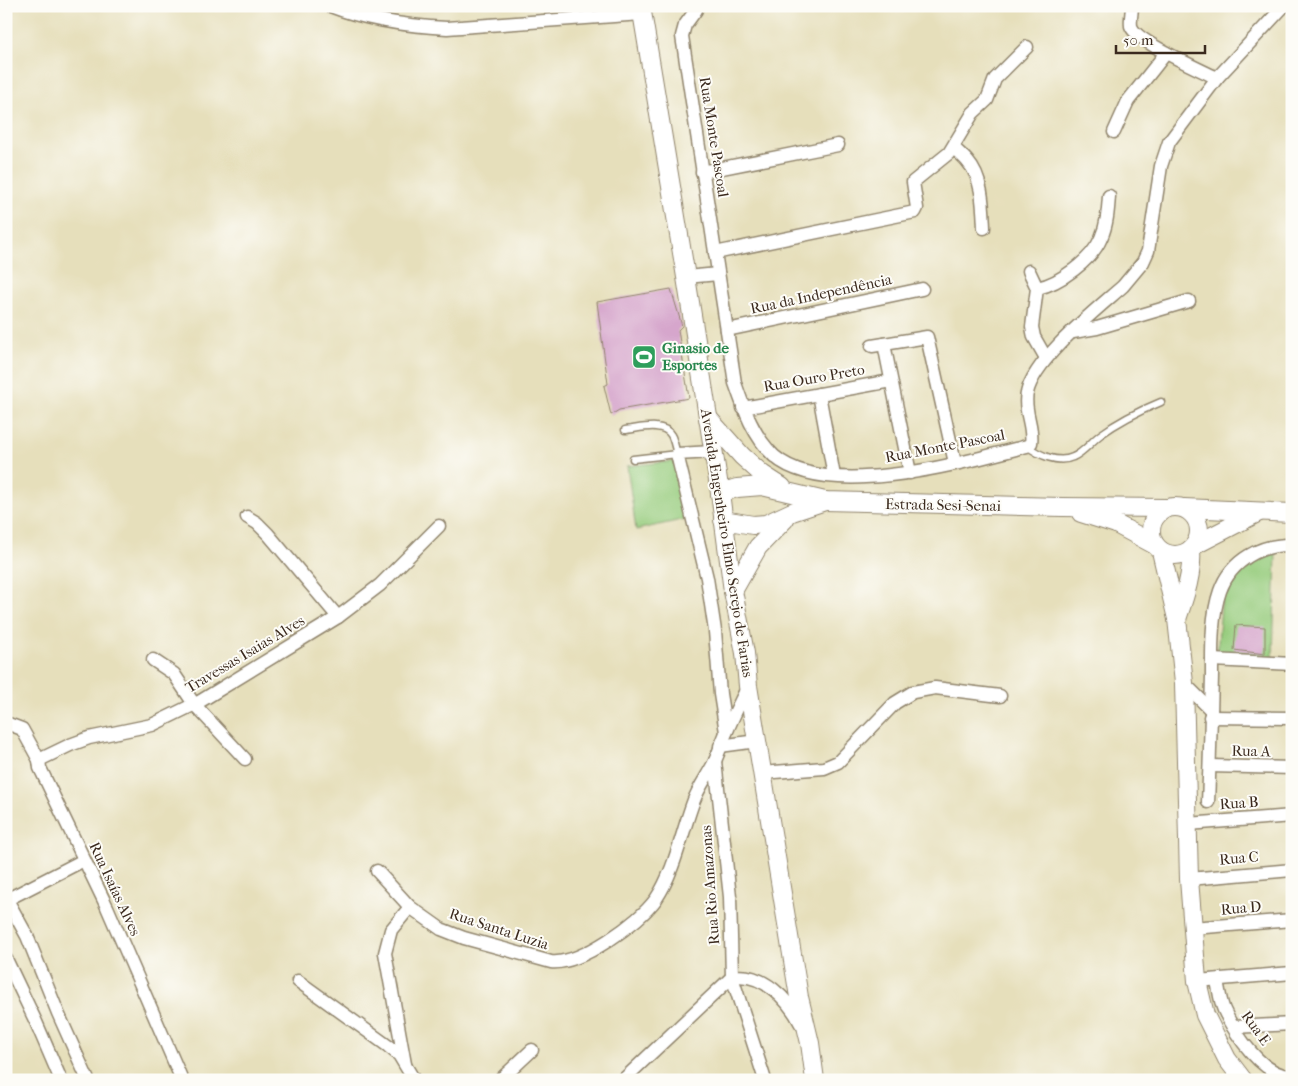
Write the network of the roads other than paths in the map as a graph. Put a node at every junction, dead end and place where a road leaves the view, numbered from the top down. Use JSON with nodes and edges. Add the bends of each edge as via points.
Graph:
{"nodes":[{"id":1,"x":330,"y":6,"type":"edge"},
{"id":2,"x":1132,"y":6,"type":"edge"},
{"id":3,"x":1284,"y":6,"type":"edge"},
{"id":4,"x":641,"y":10,"type":"edge"},
{"id":5,"x":696,"y":10,"type":"dead end"},
{"id":6,"x":1027,"y":47,"type":"dead end"},
{"id":7,"x":1166,"y":53,"type":"junction"},
{"id":8,"x":1216,"y":78,"type":"junction"},
{"id":9,"x":1114,"y":132,"type":"dead end"},
{"id":10,"x":838,"y":145,"type":"dead end"},
{"id":11,"x":954,"y":148,"type":"junction"},
{"id":12,"x":702,"y":172,"type":"junction"},
{"id":13,"x":1109,"y":196,"type":"dead end"},
{"id":14,"x":984,"y":228,"type":"dead end"},
{"id":15,"x":715,"y":253,"type":"junction"},
{"id":16,"x":1029,"y":271,"type":"dead end"},
{"id":17,"x":718,"y":274,"type":"junction"},
{"id":18,"x":686,"y":277,"type":"junction"},
{"id":19,"x":1037,"y":288,"type":"junction"},
{"id":20,"x":922,"y":289,"type":"dead end"},
{"id":21,"x":1189,"y":301,"type":"dead end"},
{"id":22,"x":727,"y":330,"type":"junction"},
{"id":23,"x":1073,"y":332,"type":"junction"},
{"id":24,"x":1046,"y":358,"type":"junction"},
{"id":25,"x":891,"y":381,"type":"junction"},
{"id":26,"x":819,"y":394,"type":"junction"},
{"id":27,"x":1161,"y":402,"type":"dead end"},
{"id":28,"x":743,"y":408,"type":"junction"},
{"id":29,"x":708,"y":418,"type":"junction"},
{"id":30,"x":625,"y":430,"type":"dead end"},
{"id":31,"x":1026,"y":446,"type":"junction"},
{"id":32,"x":713,"y":452,"type":"junction"},
{"id":33,"x":677,"y":454,"type":"junction"},
{"id":34,"x":633,"y":460,"type":"dead end"},
{"id":35,"x":956,"y":463,"type":"junction"},
{"id":36,"x":910,"y":473,"type":"junction"},
{"id":37,"x":834,"y":476,"type":"junction"},
{"id":38,"x":720,"y":493,"type":"junction"},
{"id":39,"x":791,"y":493,"type":"junction"},
{"id":40,"x":825,"y":501,"type":"junction"},
{"id":41,"x":1062,"y":507,"type":"junction"},
{"id":42,"x":1166,"y":508,"type":"junction"},
{"id":43,"x":1184,"y":508,"type":"junction"},
{"id":44,"x":792,"y":512,"type":"junction"},
{"id":45,"x":1260,"y":512,"type":"junction"},
{"id":46,"x":1292,"y":513,"type":"edge"},
{"id":47,"x":248,"y":517,"type":"dead end"},
{"id":48,"x":724,"y":520,"type":"junction"},
{"id":49,"x":439,"y":526,"type":"dead end"},
{"id":50,"x":1292,"y":545,"type":"edge"},
{"id":51,"x":1193,"y":547,"type":"junction"},
{"id":52,"x":1158,"y":548,"type":"junction"},
{"id":53,"x":733,"y":591,"type":"junction"},
{"id":54,"x":338,"y":617,"type":"junction"},
{"id":55,"x":1177,"y":620,"type":"junction"},
{"id":56,"x":153,"y":660,"type":"dead end"},
{"id":57,"x":1212,"y":660,"type":"junction"},
{"id":58,"x":1292,"y":664,"type":"edge"},
{"id":59,"x":1184,"y":683,"type":"junction"},
{"id":60,"x":748,"y":686,"type":"junction"},
{"id":61,"x":1000,"y":696,"type":"dead end"},
{"id":62,"x":194,"y":704,"type":"junction"},
{"id":63,"x":1211,"y":714,"type":"junction"},
{"id":64,"x":1292,"y":718,"type":"edge"},
{"id":65,"x":6,"y":722,"type":"edge"},
{"id":66,"x":726,"y":732,"type":"junction"},
{"id":67,"x":757,"y":741,"type":"junction"},
{"id":68,"x":720,"y":746,"type":"junction"},
{"id":69,"x":245,"y":759,"type":"dead end"},
{"id":70,"x":39,"y":760,"type":"junction"},
{"id":71,"x":715,"y":761,"type":"junction"},
{"id":72,"x":1210,"y":766,"type":"junction"},
{"id":73,"x":1292,"y":768,"type":"edge"},
{"id":74,"x":762,"y":773,"type":"junction"},
{"id":75,"x":1208,"y":802,"type":"dead end"},
{"id":76,"x":1292,"y":816,"type":"edge"},
{"id":77,"x":1188,"y":824,"type":"junction"},
{"id":78,"x":84,"y":860,"type":"junction"},
{"id":79,"x":1292,"y":870,"type":"edge"},
{"id":80,"x":377,"y":871,"type":"dead end"},
{"id":81,"x":1190,"y":879,"type":"junction"},
{"id":82,"x":6,"y":899,"type":"edge"},
{"id":83,"x":410,"y":907,"type":"junction"},
{"id":84,"x":1292,"y":920,"type":"edge"},
{"id":85,"x":1192,"y":928,"type":"junction"},
{"id":86,"x":6,"y":959,"type":"edge"},
{"id":87,"x":1292,"y":972,"type":"edge"},
{"id":88,"x":732,"y":977,"type":"junction"},
{"id":89,"x":1217,"y":980,"type":"junction"},
{"id":90,"x":298,"y":981,"type":"dead end"},
{"id":91,"x":1197,"y":981,"type":"junction"},
{"id":92,"x":58,"y":1013,"type":"junction"},
{"id":93,"x":36,"y":1022,"type":"junction"},
{"id":94,"x":1292,"y":1024,"type":"edge"},
{"id":95,"x":1233,"y":1027,"type":"junction"},
{"id":96,"x":809,"y":1038,"type":"junction"},
{"id":97,"x":532,"y":1050,"type":"dead end"},
{"id":98,"x":405,"y":1064,"type":"junction"},
{"id":99,"x":1292,"y":1076,"type":"edge"},
{"id":100,"x":61,"y":1080,"type":"edge"},
{"id":101,"x":88,"y":1080,"type":"edge"},
{"id":102,"x":182,"y":1080,"type":"edge"},
{"id":103,"x":414,"y":1080,"type":"edge"},
{"id":104,"x":500,"y":1080,"type":"edge"},
{"id":105,"x":623,"y":1080,"type":"edge"},
{"id":106,"x":765,"y":1080,"type":"edge"},
{"id":107,"x":815,"y":1080,"type":"edge"},
{"id":108,"x":1243,"y":1080,"type":"edge"}],
"edges":[{"from":1,"to":4,"type":"street","via":[[369,18],[447,28]]},
{"from":2,"to":7,"type":"street","via":[[1131,25],[1135,32]]},
{"from":3,"to":8,"type":"street","name":"Rua Monte Pascoal"},
{"from":4,"to":18,"type":"street","name":"Avenida Engenheiro Elmo Serejo de Farias"},
{"from":5,"to":12,"type":"street","name":"Rua Monte Pascoal","via":[[685,25],[682,36]]},
{"from":6,"to":11,"type":"street","via":[[995,79],[987,100],[973,112]]},
{"from":7,"to":8,"type":"street"},
{"from":7,"to":9,"type":"street","via":[[1128,101]]},
{"from":8,"to":23,"type":"street","name":"Rua Monte Pascoal","via":[[1166,148],[1150,244],[1143,262],[1123,286]]},
{"from":10,"to":12,"type":"street"},
{"from":11,"to":14,"type":"street","via":[[977,177]]},
{"from":11,"to":15,"type":"street","via":[[913,182],[915,212]]},
{"from":12,"to":15,"type":"street","name":"Rua Monte Pascoal"},
{"from":13,"to":19,"type":"street","via":[[1107,221],[1097,246],[1066,275],[1048,286]]},
{"from":15,"to":17,"type":"street","name":"Rua Monte Pascoal"},
{"from":16,"to":19,"type":"street"},
{"from":17,"to":18,"type":"street"},
{"from":17,"to":22,"type":"street","name":"Rua Monte Pascoal"},
{"from":18,"to":29,"type":"street","name":"Avenida Engenheiro Elmo Serejo de Farias"},
{"from":19,"to":24,"type":"street","via":[[1032,327]]},
{"from":20,"to":22,"type":"street","name":"Rua da Independência"},
{"from":21,"to":23,"type":"street"},
{"from":22,"to":28,"type":"street","name":"Rua Monte Pascoal","via":[[735,383]]},
{"from":23,"to":24,"type":"street","name":"Rua Monte Pascoal"},
{"from":24,"to":31,"type":"street","name":"Rua Monte Pascoal","via":[[1027,391],[1032,440]]},
{"from":25,"to":26,"type":"street","name":"Rua Ouro Preto"},
{"from":25,"to":35,"type":"street","via":[[878,345],[927,337]]},
{"from":25,"to":36,"type":"street"},
{"from":26,"to":28,"type":"street","name":"Rua Ouro Preto"},
{"from":26,"to":37,"type":"street"},
{"from":27,"to":31,"type":"lane","via":[[1132,414],[1073,457],[1048,457]]},
{"from":28,"to":37,"type":"street","name":"Rua Monte Pascoal","via":[[755,432],[774,456],[798,470]]},
{"from":29,"to":32,"type":"street","name":"Avenida Engenheiro Elmo Serejo de Farias"},
{"from":29,"to":39,"type":"street","via":[[742,456]]},
{"from":30,"to":33,"type":"lane","via":[[666,429]]},
{"from":31,"to":35,"type":"street","name":"Rua Monte Pascoal"},
{"from":32,"to":33,"type":"street"},
{"from":32,"to":38,"type":"street","name":"Avenida Engenheiro Elmo Serejo de Farias"},
{"from":33,"to":34,"type":"lane"},
{"from":33,"to":66,"type":"street","via":[[707,578]]},
{"from":35,"to":36,"type":"street","name":"Rua Monte Pascoal"},
{"from":36,"to":37,"type":"street","name":"Rua Monte Pascoal","via":[[866,478]]},
{"from":38,"to":39,"type":"street","name":"Estrada Sesi-Senai","via":[[762,486]]},
{"from":38,"to":48,"type":"street","name":"Avenida Engenheiro Elmo Serejo de Farias"},
{"from":39,"to":40,"type":"street","name":"Estrada Sesi-Senai"},
{"from":40,"to":41,"type":"street","name":"Estrada Sesi-Senai"},
{"from":40,"to":44,"type":"street","name":"Estrada Sesi-Senai"},
{"from":41,"to":42,"type":"street","name":"Estrada Sesi-Senai"},
{"from":41,"to":52,"type":"street","name":"Estrada Sesi-Senai","via":[[1116,524]]},
{"from":42,"to":43,"type":"street"},
{"from":42,"to":52,"type":"street","via":[[1159,511],[1151,524],[1151,539]]},
{"from":43,"to":45,"type":"street"},
{"from":43,"to":51,"type":"street","via":[[1198,524],[1199,532]]},
{"from":44,"to":48,"type":"street","name":"Estrada Sesi-Senai","via":[[766,524],[753,526]]},
{"from":44,"to":53,"type":"street","via":[[758,547]]},
{"from":45,"to":46,"type":"street"},
{"from":45,"to":51,"type":"street"},
{"from":47,"to":54,"type":"street","via":[[268,534]]},
{"from":48,"to":53,"type":"street","name":"Avenida Engenheiro Elmo Serejo de Farias"},
{"from":49,"to":54,"type":"street","name":"Travessas Isaias Alves","via":[[380,585]]},
{"from":50,"to":57,"type":"street","via":[[1279,544],[1250,554],[1227,578],[1216,610]]},
{"from":51,"to":52,"type":"street","via":[[1186,553],[1173,555]]},
{"from":51,"to":55,"type":"street","via":[[1187,589]]},
{"from":52,"to":55,"type":"street"},
{"from":53,"to":60,"type":"street","name":"Avenida Engenheiro Elmo Serejo de Farias"},
{"from":54,"to":62,"type":"street","name":"Travessas Isaias Alves"},
{"from":55,"to":59,"type":"street"},
{"from":56,"to":62,"type":"street","via":[[174,674]]},
{"from":57,"to":58,"type":"street"},
{"from":57,"to":63,"type":"street"},
{"from":59,"to":63,"type":"street"},
{"from":59,"to":77,"type":"street"},
{"from":60,"to":66,"type":"street"},
{"from":60,"to":67,"type":"street","name":"Avenida Engenheiro Elmo Serejo de Farias"},
{"from":61,"to":74,"type":"street","via":[[935,688],[913,692],[895,703],[838,762],[824,768]]},
{"from":62,"to":69,"type":"street"},
{"from":62,"to":70,"type":"street","name":"Travessas Isaias Alves","via":[[152,725],[89,738]]},
{"from":63,"to":64,"type":"street"},
{"from":63,"to":72,"type":"street"},
{"from":65,"to":70,"type":"street","name":"Rua Isaías Alves","via":[[22,729]]},
{"from":66,"to":68,"type":"street"},
{"from":67,"to":68,"type":"street"},
{"from":67,"to":74,"type":"street","name":"Avenida Engenheiro Elmo Serejo de Farias"},
{"from":68,"to":71,"type":"street","name":"Rua Santa Luzia"},
{"from":70,"to":78,"type":"street","name":"Rua Isaías Alves"},
{"from":71,"to":83,"type":"street","name":"Rua Santa Luzia","via":[[695,798],[664,884],[655,900],[619,933],[572,960],[551,962],[464,938],[441,929]]},
{"from":71,"to":88,"type":"street","name":"Rua Rio Amazonas","via":[[730,898]]},
{"from":72,"to":73,"type":"street","name":"Rua A"},
{"from":72,"to":75,"type":"street"},
{"from":74,"to":96,"type":"street","name":"Avenida Engenheiro Elmo Serejo de Farias","via":[[799,997]]},
{"from":76,"to":77,"type":"street","name":"Rua B"},
{"from":77,"to":81,"type":"street"},
{"from":78,"to":82,"type":"street"},
{"from":78,"to":102,"type":"street","name":"Rua Isaías Alves"},
{"from":79,"to":81,"type":"street","name":"Rua C"},
{"from":80,"to":83,"type":"street","name":"Rua Santa Luzia"},
{"from":81,"to":85,"type":"street"},
{"from":82,"to":92,"type":"street","via":[[27,936]]},
{"from":83,"to":98,"type":"street","via":[[391,930],[385,953]]},
{"from":84,"to":85,"type":"street","name":"Rua D"},
{"from":85,"to":91,"type":"street"},
{"from":86,"to":93,"type":"street"},
{"from":87,"to":89,"type":"street"},
{"from":88,"to":96,"type":"street","via":[[746,976],[769,986],[790,1006]]},
{"from":88,"to":105,"type":"street"},
{"from":88,"to":106,"type":"street","name":"Rua Rio Amazonas"},
{"from":89,"to":91,"type":"street"},
{"from":89,"to":95,"type":"street","name":"Rua E","via":[[1224,1009]]},
{"from":90,"to":98,"type":"street","via":[[388,1046]]},
{"from":91,"to":108,"type":"street","via":[[1205,1014],[1227,1059]]},
{"from":92,"to":93,"type":"street"},
{"from":92,"to":101,"type":"street"},
{"from":93,"to":100,"type":"street"},
{"from":94,"to":95,"type":"street"},
{"from":95,"to":99,"type":"street","name":"Rua E","via":[[1263,1065],[1281,1075]]},
{"from":96,"to":107,"type":"street","name":"Avenida Engenheiro Elmo Serejo de Farias"},
{"from":97,"to":104,"type":"street"},
{"from":98,"to":103,"type":"street"}]}
